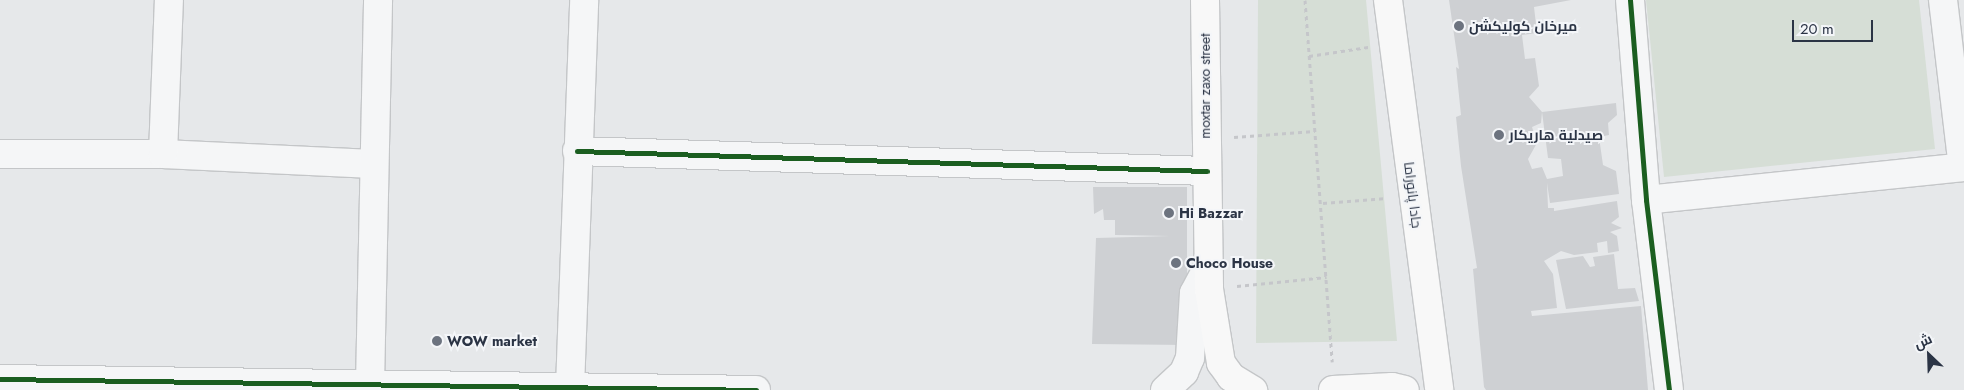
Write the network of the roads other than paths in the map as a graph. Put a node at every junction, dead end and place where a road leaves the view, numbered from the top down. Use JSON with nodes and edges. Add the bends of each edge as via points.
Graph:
{"nodes":[{"id":1,"x":169,"y":0,"type":"edge"},
{"id":2,"x":378,"y":0,"type":"edge"},
{"id":3,"x":584,"y":0,"type":"edge"},
{"id":4,"x":1205,"y":0,"type":"edge"},
{"id":5,"x":1388,"y":0,"type":"edge"},
{"id":6,"x":1630,"y":0,"type":"edge"},
{"id":7,"x":1943,"y":0,"type":"edge"},
{"id":8,"x":577,"y":151,"type":"junction"},
{"id":9,"x":0,"y":154,"type":"edge"},
{"id":10,"x":163,"y":154,"type":"junction"},
{"id":11,"x":373,"y":164,"type":"junction"},
{"id":12,"x":1963,"y":167,"type":"edge"},
{"id":13,"x":1207,"y":171,"type":"junction"},
{"id":14,"x":1646,"y":200,"type":"junction"},
{"id":15,"x":1209,"y":277,"type":"junction"},
{"id":16,"x":0,"y":379,"type":"edge"},
{"id":17,"x":74,"y":385,"type":"edge"},
{"id":18,"x":370,"y":385,"type":"junction"},
{"id":19,"x":570,"y":388,"type":"junction"},
{"id":20,"x":533,"y":389,"type":"edge"},
{"id":21,"x":729,"y":390,"type":"edge"},
{"id":22,"x":756,"y":390,"type":"edge"},
{"id":23,"x":1165,"y":390,"type":"edge"},
{"id":24,"x":1253,"y":390,"type":"edge"},
{"id":25,"x":1334,"y":390,"type":"edge"},
{"id":26,"x":1405,"y":390,"type":"edge"},
{"id":27,"x":1439,"y":390,"type":"edge"},
{"id":28,"x":1669,"y":390,"type":"edge"}],
"edges":[{"from":1,"to":10,"type":"street"},
{"from":2,"to":11,"type":"street"},
{"from":3,"to":8,"type":"street"},
{"from":4,"to":13,"type":"main road","name":"moxtar zaxo street"},
{"from":5,"to":27,"type":"main road","name":"جادا پانوراما"},
{"from":6,"to":14,"type":"street"},
{"from":7,"to":12,"type":"street"},
{"from":8,"to":13,"type":"street"},
{"from":8,"to":19,"type":"street"},
{"from":9,"to":10,"type":"street"},
{"from":10,"to":11,"type":"street"},
{"from":11,"to":18,"type":"street"},
{"from":12,"to":14,"type":"street"},
{"from":13,"to":15,"type":"main road","name":"moxtar zaxo street"},
{"from":14,"to":28,"type":"street"},
{"from":15,"to":23,"type":"street","via":[[1194,293],[1190,358],[1184,372]]},
{"from":15,"to":24,"type":"main road","name":"moxtar zaxo street","via":[[1221,362],[1231,377]]},
{"from":16,"to":17,"type":"street"},
{"from":17,"to":18,"type":"street"},
{"from":18,"to":20,"type":"street"},
{"from":19,"to":20,"type":"street"},
{"from":19,"to":21,"type":"street"},
{"from":21,"to":22,"type":"street"},
{"from":25,"to":26,"type":"main road","via":[[1392,387]]}]}
